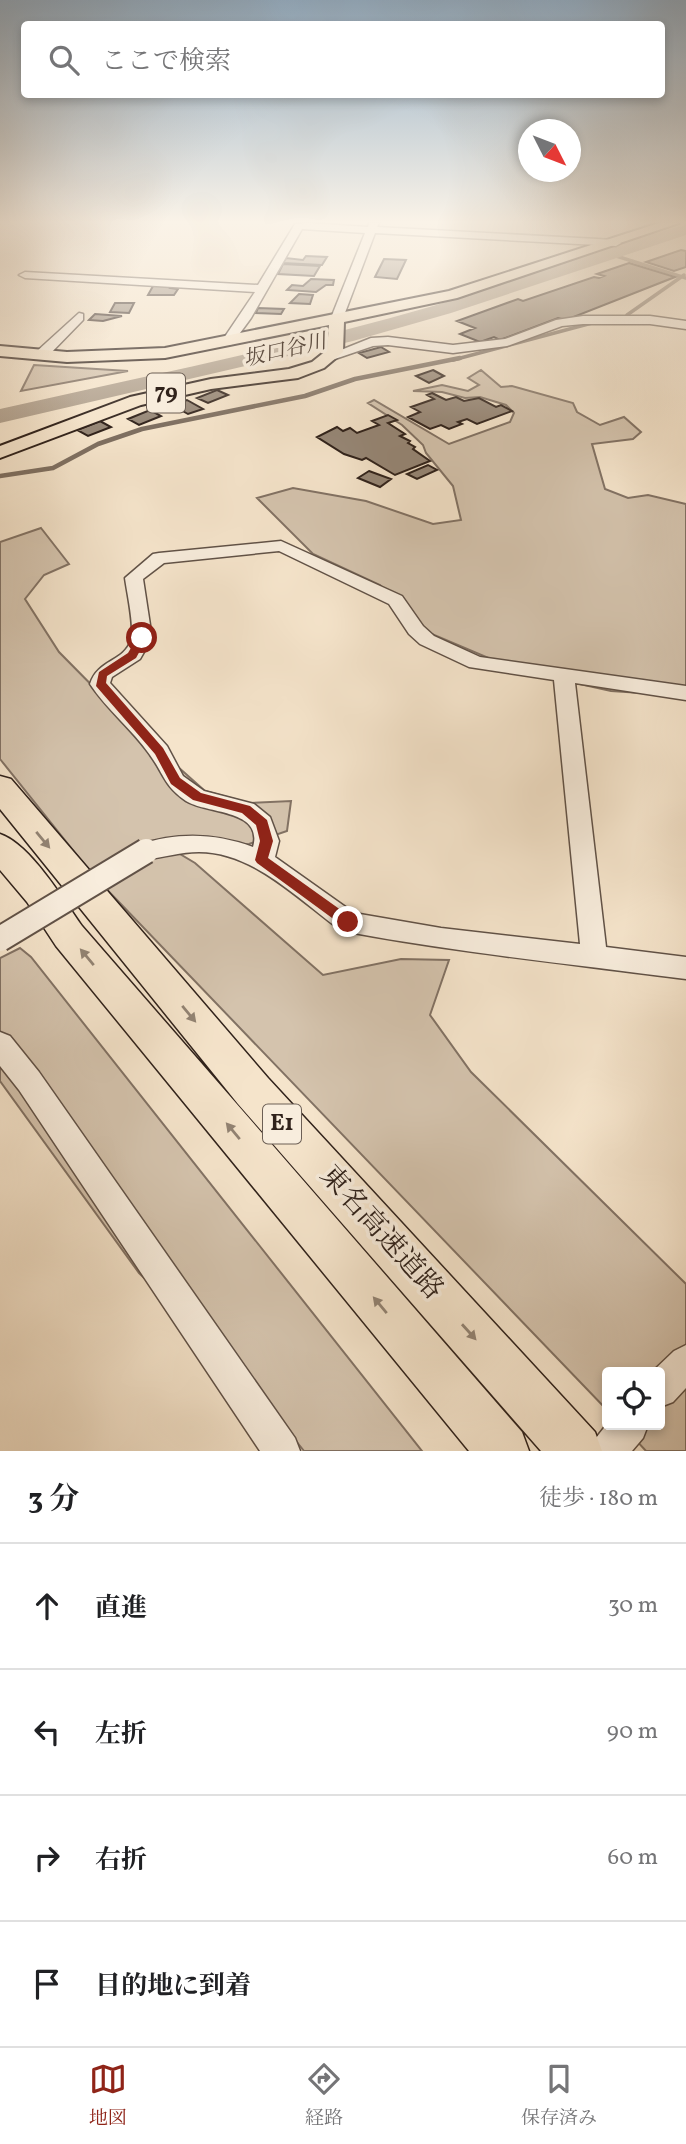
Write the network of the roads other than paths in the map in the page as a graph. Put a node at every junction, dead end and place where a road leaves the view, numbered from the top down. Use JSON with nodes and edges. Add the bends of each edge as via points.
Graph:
{"nodes":[{"id":1,"x":260,"y":291,"type":"edge"},
{"id":2,"x":348,"y":291,"type":"edge"},
{"id":3,"x":466,"y":291,"type":"edge"},
{"id":4,"x":79,"y":317,"type":"dead end"},
{"id":5,"x":337,"y":321,"type":"junction"},
{"id":6,"x":686,"y":326,"type":"edge"},
{"id":7,"x":228,"y":341,"type":"junction"},
{"id":8,"x":0,"y":351,"type":"edge"},
{"id":9,"x":333,"y":354,"type":"junction"},
{"id":10,"x":41,"y":355,"type":"junction"},
{"id":11,"x":0,"y":452,"type":"edge"},
{"id":12,"x":564,"y":678,"type":"junction"},
{"id":13,"x":686,"y":693,"type":"edge"},
{"id":14,"x":0,"y":787,"type":"edge"},
{"id":15,"x":0,"y":847,"type":"edge"},
{"id":16,"x":261,"y":860,"type":"junction"},
{"id":17,"x":0,"y":939,"type":"edge"},
{"id":18,"x":593,"y":958,"type":"junction"},
{"id":19,"x":686,"y":968,"type":"edge"},
{"id":20,"x":0,"y":1045,"type":"edge"},
{"id":21,"x":626,"y":1430,"type":"edge"},
{"id":22,"x":282,"y":1451,"type":"edge"},
{"id":23,"x":503,"y":1451,"type":"edge"},
{"id":24,"x":576,"y":1451,"type":"edge"},
{"id":25,"x":609,"y":1451,"type":"edge"}],
"edges":[{"from":1,"to":7,"type":"street"},
{"from":2,"to":5,"type":"street"},
{"from":3,"to":5,"type":"main road"},
{"from":4,"to":10,"type":"street"},
{"from":5,"to":7,"type":"main road"},
{"from":5,"to":9,"type":"main road"},
{"from":6,"to":9,"type":"street","via":[[650,320],[583,320],[466,348],[387,341]]},
{"from":7,"to":10,"type":"main road","via":[[165,353]]},
{"from":8,"to":10,"type":"main road"},
{"from":9,"to":11,"type":"main road","number":"79","via":[[292,374],[211,384],[136,401]]},
{"from":12,"to":13,"type":"street"},
{"from":12,"to":16,"type":"street","via":[[476,663],[427,640],[396,600],[281,546],[159,558],[134,579],[142,638],[133,655],[103,674],[100,684],[159,751],[176,781],[197,797],[246,810],[262,823],[267,841]]},
{"from":12,"to":18,"type":"street"},
{"from":14,"to":24,"type":"highway","name":"東名高速道路","number":"E1","one_way":true,"via":[[253,1091]]},
{"from":23,"to":15,"type":"highway","name":"東名高速道路","number":"E1","one_way":true,"via":[[69,936]]},
{"from":16,"to":17,"type":"street","bridge":true,"via":[[227,847],[199,843],[146,851]]},
{"from":16,"to":18,"type":"street","via":[[348,922]]},
{"from":18,"to":19,"type":"street"},
{"from":20,"to":22,"type":"street"},
{"from":21,"to":25,"type":"street"}]}
